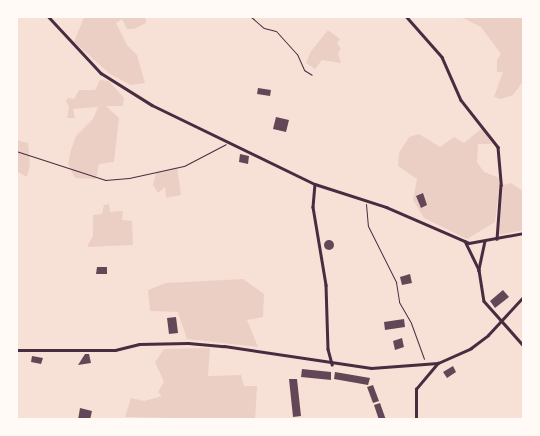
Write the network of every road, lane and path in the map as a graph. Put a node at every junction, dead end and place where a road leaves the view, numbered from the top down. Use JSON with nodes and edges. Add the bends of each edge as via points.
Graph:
{"nodes":[{"id":1,"x":48,"y":16,"type":"edge"},
{"id":2,"x":250,"y":16,"type":"edge"},
{"id":3,"x":406,"y":16,"type":"edge"},
{"id":4,"x":312,"y":74,"type":"dead end"},
{"id":5,"x":228,"y":142,"type":"junction"},
{"id":6,"x":16,"y":152,"type":"edge"},
{"id":7,"x":315,"y":184,"type":"junction"},
{"id":8,"x":365,"y":200,"type":"junction"},
{"id":9,"x":524,"y":233,"type":"edge"},
{"id":10,"x":497,"y":239,"type":"junction"},
{"id":11,"x":465,"y":241,"type":"junction"},
{"id":12,"x":485,"y":241,"type":"junction"},
{"id":13,"x":478,"y":270,"type":"junction"},
{"id":14,"x":524,"y":296,"type":"edge"},
{"id":15,"x":503,"y":320,"type":"junction"},
{"id":16,"x":524,"y":346,"type":"edge"},
{"id":17,"x":16,"y":350,"type":"edge"},
{"id":18,"x":332,"y":364,"type":"junction"},
{"id":19,"x":426,"y":364,"type":"junction"},
{"id":20,"x":438,"y":364,"type":"junction"},
{"id":21,"x":416,"y":420,"type":"edge"}],
"edges":[{"from":1,"to":5,"type":"street","via":[[101,73],[152,105]]},
{"from":2,"to":4,"type":"path","via":[[264,28],[276,30],[297,54],[304,70]]},
{"from":3,"to":10,"type":"street","via":[[442,57],[461,100],[498,147],[501,185]]},
{"from":5,"to":6,"type":"path","via":[[184,166],[105,180]]},
{"from":5,"to":7,"type":"street"},
{"from":7,"to":8,"type":"street"},
{"from":7,"to":18,"type":"street","via":[[313,207],[326,285],[328,349]]},
{"from":8,"to":11,"type":"street"},
{"from":8,"to":19,"type":"path","via":[[368,226],[396,282],[399,302],[411,323]]},
{"from":9,"to":10,"type":"street"},
{"from":10,"to":12,"type":"street"},
{"from":11,"to":12,"type":"street"},
{"from":11,"to":13,"type":"street"},
{"from":12,"to":13,"type":"street"},
{"from":13,"to":15,"type":"street","via":[[484,301]]},
{"from":14,"to":15,"type":"main road"},
{"from":15,"to":16,"type":"street"},
{"from":15,"to":20,"type":"main road","via":[[471,348]]},
{"from":17,"to":18,"type":"main road","via":[[115,350],[139,344],[188,343]]},
{"from":18,"to":19,"type":"main road","via":[[372,368]]},
{"from":19,"to":20,"type":"main road"},
{"from":20,"to":21,"type":"street","via":[[416,388]]}]}
